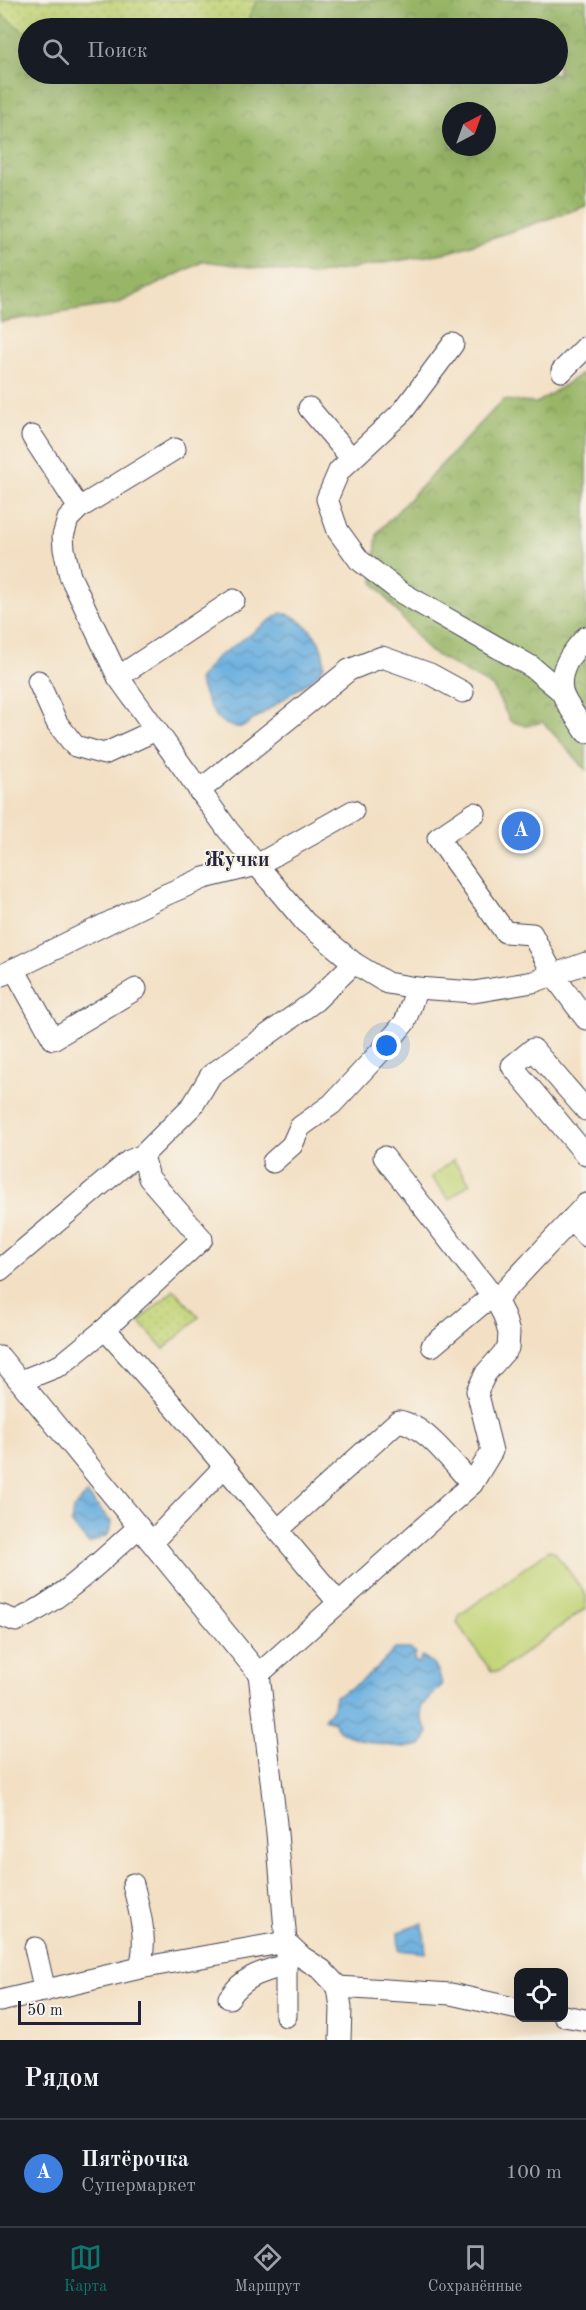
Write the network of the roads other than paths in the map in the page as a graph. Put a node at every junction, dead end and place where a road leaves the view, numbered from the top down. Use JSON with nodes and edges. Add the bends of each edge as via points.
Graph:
{"nodes":[{"id":1,"x":453,"y":344,"type":"dead end"},
{"id":2,"x":586,"y":347,"type":"edge"},
{"id":3,"x":562,"y":371,"type":"dead end"},
{"id":4,"x":309,"y":408,"type":"dead end"},
{"id":5,"x":32,"y":436,"type":"dead end"},
{"id":6,"x":175,"y":449,"type":"dead end"},
{"id":7,"x":351,"y":459,"type":"junction"},
{"id":8,"x":79,"y":508,"type":"junction"},
{"id":9,"x":234,"y":600,"type":"dead end"},
{"id":10,"x":586,"y":638,"type":"edge"},
{"id":11,"x":118,"y":677,"type":"junction"},
{"id":12,"x":38,"y":681,"type":"dead end"},
{"id":13,"x":463,"y":692,"type":"dead end"},
{"id":14,"x":562,"y":692,"type":"junction"},
{"id":15,"x":156,"y":730,"type":"junction"},
{"id":16,"x":586,"y":732,"type":"edge"},
{"id":17,"x":199,"y":791,"type":"junction"},
{"id":18,"x":353,"y":811,"type":"dead end"},
{"id":19,"x":475,"y":813,"type":"dead end"},
{"id":20,"x":257,"y":865,"type":"junction"},
{"id":21,"x":354,"y":963,"type":"junction"},
{"id":22,"x":586,"y":963,"type":"edge"},
{"id":23,"x":7,"y":973,"type":"edge"},
{"id":24,"x":554,"y":976,"type":"junction"},
{"id":25,"x":136,"y":988,"type":"dead end"},
{"id":26,"x":417,"y":988,"type":"junction"},
{"id":27,"x":586,"y":1019,"type":"edge"},
{"id":28,"x":586,"y":1110,"type":"edge"},
{"id":29,"x":142,"y":1155,"type":"junction"},
{"id":30,"x":586,"y":1155,"type":"edge"},
{"id":31,"x":384,"y":1158,"type":"dead end"},
{"id":32,"x":273,"y":1162,"type":"dead end"},
{"id":33,"x":579,"y":1211,"type":"edge"},
{"id":34,"x":586,"y":1236,"type":"edge"},
{"id":35,"x":0,"y":1270,"type":"edge"},
{"id":36,"x":496,"y":1300,"type":"junction"},
{"id":37,"x":105,"y":1329,"type":"junction"},
{"id":38,"x":432,"y":1346,"type":"dead end"},
{"id":39,"x":0,"y":1357,"type":"edge"},
{"id":40,"x":21,"y":1381,"type":"junction"},
{"id":41,"x":224,"y":1467,"type":"junction"},
{"id":42,"x":472,"y":1484,"type":"junction"},
{"id":43,"x":278,"y":1530,"type":"junction"},
{"id":44,"x":145,"y":1534,"type":"junction"},
{"id":45,"x":338,"y":1602,"type":"junction"},
{"id":46,"x":0,"y":1615,"type":"edge"},
{"id":47,"x":259,"y":1674,"type":"junction"},
{"id":48,"x":133,"y":1884,"type":"dead end"},
{"id":49,"x":286,"y":1942,"type":"junction"},
{"id":50,"x":36,"y":1948,"type":"dead end"},
{"id":51,"x":286,"y":1965,"type":"junction"},
{"id":52,"x":140,"y":1968,"type":"junction"},
{"id":53,"x":338,"y":1987,"type":"junction"},
{"id":54,"x":45,"y":1991,"type":"junction"},
{"id":55,"x":229,"y":1998,"type":"dead end"},
{"id":56,"x":0,"y":2001,"type":"edge"},
{"id":57,"x":514,"y":2008,"type":"edge"},
{"id":58,"x":285,"y":2016,"type":"dead end"},
{"id":59,"x":568,"y":2017,"type":"edge"},
{"id":60,"x":586,"y":2020,"type":"edge"},
{"id":61,"x":340,"y":2040,"type":"edge"}],
"edges":[{"from":1,"to":7,"type":"street","via":[[403,411]]},
{"from":2,"to":3,"type":"street"},
{"from":4,"to":7,"type":"street"},
{"from":5,"to":8,"type":"street"},
{"from":6,"to":8,"type":"street"},
{"from":7,"to":14,"type":"street","via":[[339,471],[327,499],[338,531],[359,560],[402,593],[532,667]]},
{"from":8,"to":11,"type":"street","via":[[68,519],[63,536],[70,576]]},
{"from":9,"to":11,"type":"street"},
{"from":10,"to":14,"type":"street","via":[[563,669]]},
{"from":11,"to":15,"type":"street"},
{"from":12,"to":15,"type":"street","via":[[57,723],[75,746],[104,754]]},
{"from":13,"to":17,"type":"street","via":[[430,674],[382,657],[349,670]]},
{"from":14,"to":16,"type":"street"},
{"from":15,"to":17,"type":"street"},
{"from":17,"to":20,"type":"street"},
{"from":18,"to":20,"type":"street"},
{"from":19,"to":24,"type":"street","via":[[438,838],[505,932],[532,934]]},
{"from":20,"to":21,"type":"street","via":[[305,922]]},
{"from":20,"to":23,"type":"street","via":[[204,878]]},
{"from":21,"to":26,"type":"street","via":[[387,983]]},
{"from":21,"to":29,"type":"street","via":[[315,1001],[211,1075],[194,1105]]},
{"from":22,"to":24,"type":"street"},
{"from":23,"to":25,"type":"street","via":[[53,1039]]},
{"from":24,"to":26,"type":"street","via":[[474,992]]},
{"from":24,"to":27,"type":"street"},
{"from":26,"to":32,"type":"street","via":[[405,1022],[383,1049],[332,1104],[300,1127],[292,1145]]},
{"from":28,"to":30,"type":"street","via":[[533,1048],[512,1066]]},
{"from":29,"to":35,"type":"street","via":[[129,1161]]},
{"from":29,"to":37,"type":"street","via":[[150,1178],[202,1239]]},
{"from":31,"to":36,"type":"street"},
{"from":33,"to":34,"type":"street"},
{"from":33,"to":36,"type":"street"},
{"from":36,"to":38,"type":"street","via":[[483,1303]]},
{"from":36,"to":42,"type":"street","via":[[509,1333],[508,1348],[486,1373],[477,1391],[492,1451]]},
{"from":37,"to":40,"type":"street","via":[[61,1365]]},
{"from":37,"to":41,"type":"street"},
{"from":39,"to":40,"type":"street"},
{"from":40,"to":44,"type":"street"},
{"from":41,"to":43,"type":"street"},
{"from":41,"to":44,"type":"street"},
{"from":42,"to":43,"type":"street","via":[[426,1435],[398,1421]]},
{"from":42,"to":45,"type":"street"},
{"from":43,"to":45,"type":"street"},
{"from":44,"to":46,"type":"street","via":[[40,1610],[16,1621]]},
{"from":44,"to":47,"type":"street"},
{"from":45,"to":47,"type":"street"},
{"from":47,"to":49,"type":"street"},
{"from":48,"to":52,"type":"street","via":[[145,1932]]},
{"from":49,"to":51,"type":"street"},
{"from":49,"to":52,"type":"street"},
{"from":49,"to":53,"type":"street"},
{"from":50,"to":54,"type":"street"},
{"from":51,"to":55,"type":"street","via":[[257,1974],[238,1985]]},
{"from":51,"to":58,"type":"street"},
{"from":52,"to":54,"type":"street"},
{"from":53,"to":57,"type":"street","via":[[451,1994]]},
{"from":53,"to":61,"type":"street"},
{"from":54,"to":56,"type":"street"},
{"from":59,"to":60,"type":"street"}]}
